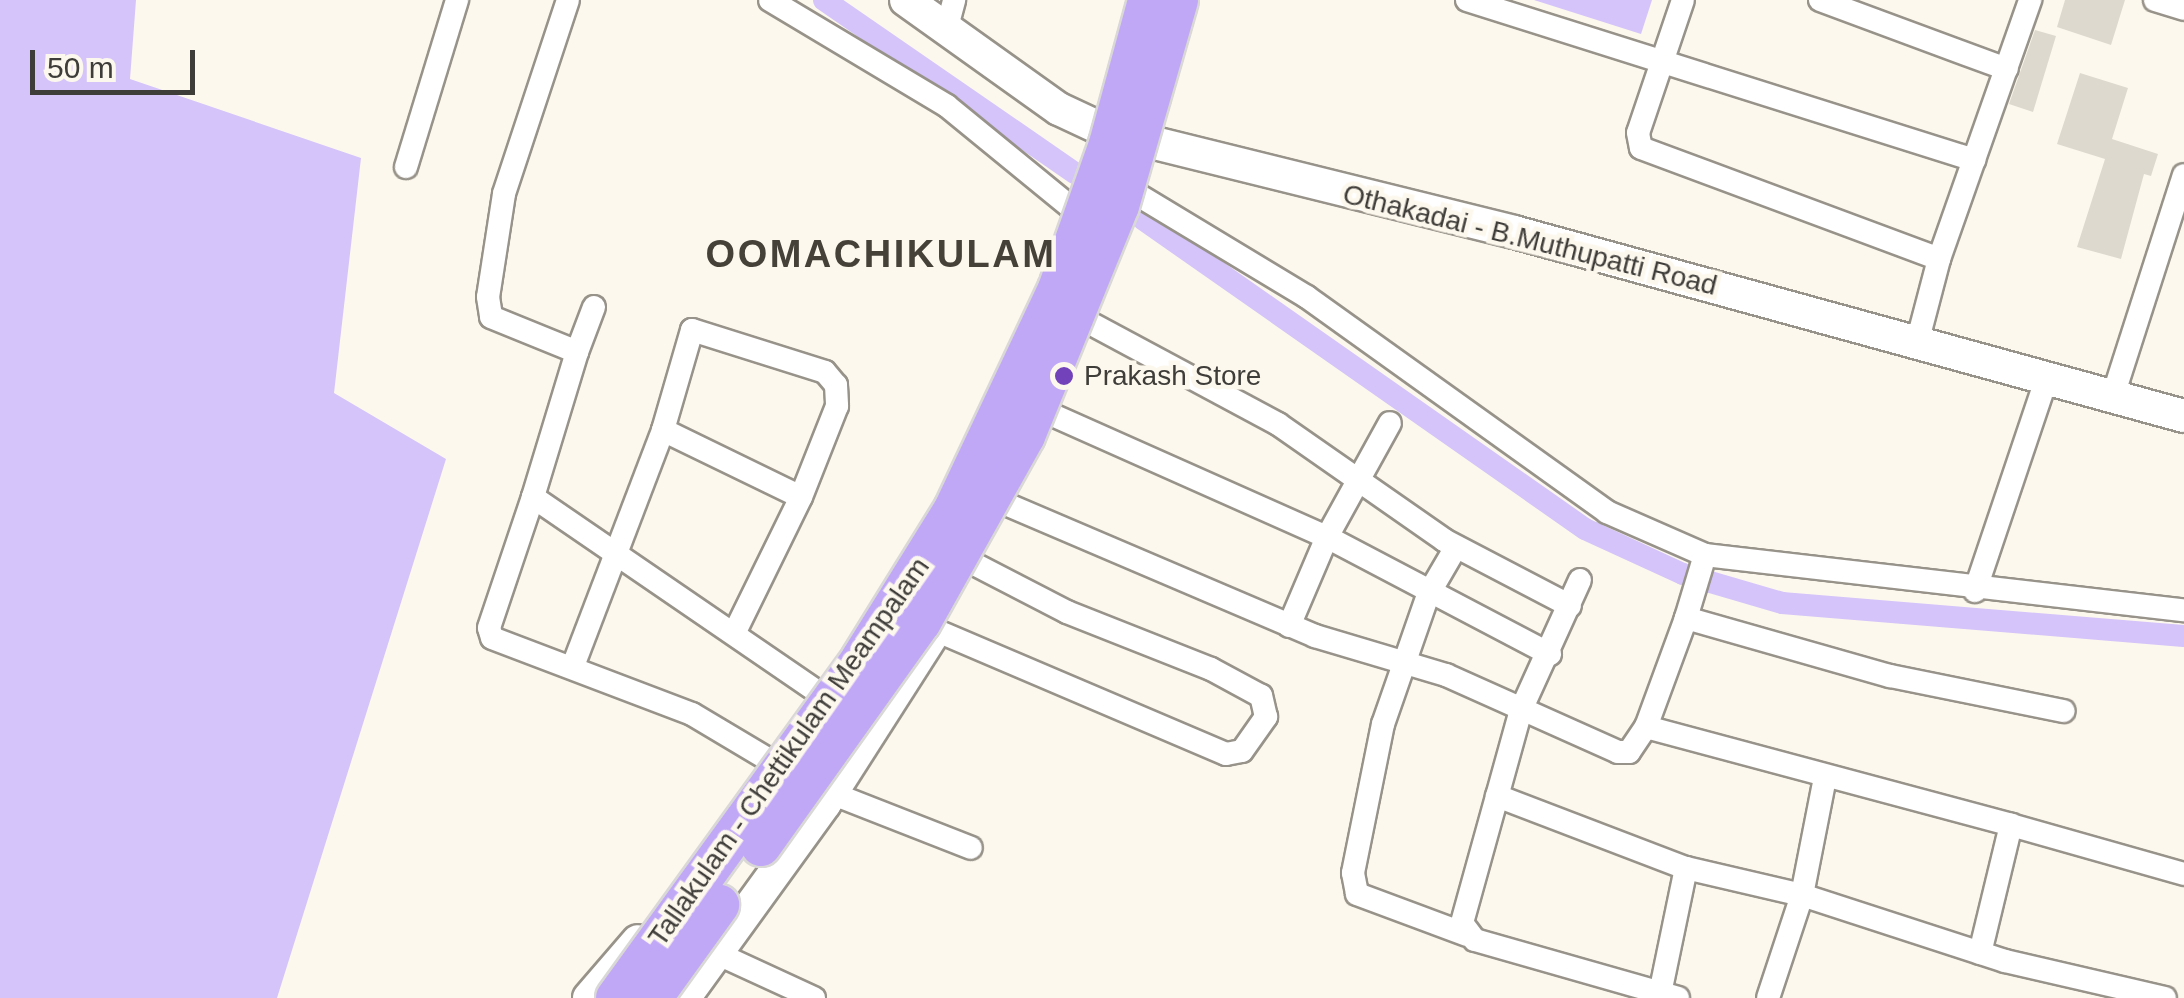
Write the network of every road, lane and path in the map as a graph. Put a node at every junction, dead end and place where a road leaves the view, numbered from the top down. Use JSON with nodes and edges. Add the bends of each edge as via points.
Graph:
{"nodes":[{"id":1,"x":457,"y":0,"type":"edge"},
{"id":2,"x":568,"y":0,"type":"edge"},
{"id":3,"x":770,"y":0,"type":"edge"},
{"id":4,"x":906,"y":0,"type":"edge"},
{"id":5,"x":1145,"y":0,"type":"edge"},
{"id":6,"x":1178,"y":0,"type":"edge"},
{"id":7,"x":1189,"y":0,"type":"edge"},
{"id":8,"x":1467,"y":0,"type":"edge"},
{"id":9,"x":1684,"y":0,"type":"edge"},
{"id":10,"x":1820,"y":0,"type":"edge"},
{"id":11,"x":2030,"y":0,"type":"edge"},
{"id":12,"x":2155,"y":0,"type":"edge"},
{"id":13,"x":2184,"y":8,"type":"edge"},
{"id":14,"x":951,"y":13,"type":"edge"},
{"id":15,"x":1662,"y":60,"type":"junction"},
{"id":16,"x":2006,"y":69,"type":"junction"},
{"id":17,"x":1106,"y":130,"type":"junction"},
{"id":18,"x":1149,"y":143,"type":"junction"},
{"id":19,"x":1974,"y":160,"type":"junction"},
{"id":20,"x":406,"y":167,"type":"dead end"},
{"id":21,"x":2184,"y":175,"type":"edge"},
{"id":22,"x":1134,"y":192,"type":"junction"},
{"id":23,"x":1079,"y":214,"type":"junction"},
{"id":24,"x":1939,"y":259,"type":"junction"},
{"id":25,"x":594,"y":308,"type":"dead end"},
{"id":26,"x":1086,"y":321,"type":"junction"},
{"id":27,"x":1917,"y":343,"type":"junction"},
{"id":28,"x":577,"y":352,"type":"junction"},
{"id":29,"x":2046,"y":380,"type":"junction"},
{"id":30,"x":2112,"y":399,"type":"junction"},
{"id":31,"x":1048,"y":414,"type":"junction"},
{"id":32,"x":2184,"y":416,"type":"edge"},
{"id":33,"x":1390,"y":423,"type":"dead end"},
{"id":34,"x":662,"y":430,"type":"junction"},
{"id":35,"x":1358,"y":477,"type":"junction"},
{"id":36,"x":533,"y":497,"type":"junction"},
{"id":37,"x":801,"y":497,"type":"junction"},
{"id":38,"x":1008,"y":506,"type":"junction"},
{"id":39,"x":1327,"y":537,"type":"junction"},
{"id":40,"x":1456,"y":546,"type":"junction"},
{"id":41,"x":614,"y":550,"type":"junction"},
{"id":42,"x":1702,"y":563,"type":"junction"},
{"id":43,"x":974,"y":564,"type":"junction"},
{"id":44,"x":1580,"y":580,"type":"dead end"},
{"id":45,"x":1975,"y":591,"type":"junction"},
{"id":46,"x":1428,"y":595,"type":"junction"},
{"id":47,"x":1570,"y":606,"type":"junction"},
{"id":48,"x":1689,"y":607,"type":"junction"},
{"id":49,"x":2184,"y":610,"type":"edge"},
{"id":50,"x":1289,"y":626,"type":"junction"},
{"id":51,"x":935,"y":630,"type":"junction"},
{"id":52,"x":735,"y":632,"type":"junction"},
{"id":53,"x":1550,"y":654,"type":"junction"},
{"id":54,"x":1402,"y":664,"type":"junction"},
{"id":55,"x":574,"y":666,"type":"junction"},
{"id":56,"x":828,"y":700,"type":"junction"},
{"id":57,"x":1521,"y":710,"type":"junction"},
{"id":58,"x":2063,"y":711,"type":"dead end"},
{"id":59,"x":1646,"y":727,"type":"junction"},
{"id":60,"x":780,"y":767,"type":"junction"},
{"id":61,"x":1825,"y":778,"type":"junction"},
{"id":62,"x":831,"y":793,"type":"junction"},
{"id":63,"x":1497,"y":796,"type":"junction"},
{"id":64,"x":2011,"y":825,"type":"junction"},
{"id":65,"x":971,"y":848,"type":"dead end"},
{"id":66,"x":1686,"y":868,"type":"junction"},
{"id":67,"x":2184,"y":874,"type":"edge"},
{"id":68,"x":1802,"y":894,"type":"junction"},
{"id":69,"x":1467,"y":935,"type":"junction"},
{"id":70,"x":716,"y":953,"type":"junction"},
{"id":71,"x":1980,"y":953,"type":"junction"},
{"id":72,"x":1669,"y":995,"type":"edge"},
{"id":73,"x":588,"y":998,"type":"edge"},
{"id":74,"x":616,"y":998,"type":"edge"},
{"id":75,"x":652,"y":998,"type":"edge"},
{"id":76,"x":684,"y":998,"type":"edge"},
{"id":77,"x":814,"y":998,"type":"edge"},
{"id":78,"x":1768,"y":998,"type":"edge"},
{"id":79,"x":2165,"y":998,"type":"edge"}],
"edges":[{"from":1,"to":20,"type":"street"},
{"from":2,"to":28,"type":"street","via":[[504,194],[487,308],[492,317]]},
{"from":3,"to":23,"type":"street","via":[[947,106]]},
{"from":4,"to":14,"type":"main road","name":"Othakadai - B.Muthupatti Road"},
{"from":5,"to":17,"type":"main road"},
{"from":5,"to":74,"type":"highway","name":"Tallakulam - Chettikulam Meampalam","bridge":true,"via":[[1064,275],[963,493],[861,660]]},
{"from":6,"to":75,"type":"highway","name":"Tallakulam - Chettikulam Meampalam","bridge":true,"via":[[1114,222],[1025,436],[897,660]]},
{"from":7,"to":18,"type":"main road"},
{"from":8,"to":15,"type":"street"},
{"from":9,"to":15,"type":"street"},
{"from":10,"to":16,"type":"street"},
{"from":11,"to":16,"type":"street"},
{"from":12,"to":13,"type":"street"},
{"from":14,"to":17,"type":"main road","name":"Othakadai - B.Muthupatti Road","via":[[1060,109]]},
{"from":15,"to":19,"type":"street"},
{"from":15,"to":24,"type":"street","via":[[1638,133],[1649,154]]},
{"from":16,"to":19,"type":"street"},
{"from":17,"to":18,"type":"main road","name":"Othakadai - B.Muthupatti Road"},
{"from":17,"to":23,"type":"main road"},
{"from":18,"to":22,"type":"main road"},
{"from":18,"to":27,"type":"main road","name":"Othakadai - B.Muthupatti Road","via":[[1514,232]]},
{"from":19,"to":24,"type":"street"},
{"from":21,"to":30,"type":"street"},
{"from":22,"to":26,"type":"main road"},
{"from":22,"to":42,"type":"street","via":[[1307,296],[1608,512]]},
{"from":23,"to":56,"type":"main road","via":[[1028,347],[970,470],[910,577]]},
{"from":24,"to":27,"type":"street"},
{"from":25,"to":28,"type":"street"},
{"from":26,"to":31,"type":"main road"},
{"from":26,"to":35,"type":"street","via":[[1278,424]]},
{"from":27,"to":29,"type":"main road","name":"Othakadai - B.Muthupatti Road"},
{"from":28,"to":36,"type":"street"},
{"from":29,"to":30,"type":"main road","name":"Othakadai - B.Muthupatti Road"},
{"from":29,"to":45,"type":"street"},
{"from":30,"to":32,"type":"main road","name":"Othakadai - B.Muthupatti Road"},
{"from":31,"to":38,"type":"main road"},
{"from":31,"to":39,"type":"street"},
{"from":33,"to":35,"type":"street"},
{"from":34,"to":37,"type":"street"},
{"from":34,"to":37,"type":"street","via":[[692,330],[825,372],[836,384],[837,406]]},
{"from":34,"to":41,"type":"street"},
{"from":35,"to":39,"type":"street"},
{"from":35,"to":40,"type":"street"},
{"from":36,"to":41,"type":"street"},
{"from":36,"to":55,"type":"street","via":[[488,628],[500,644]]},
{"from":37,"to":52,"type":"street"},
{"from":38,"to":43,"type":"main road"},
{"from":38,"to":50,"type":"street"},
{"from":39,"to":46,"type":"street"},
{"from":39,"to":50,"type":"street"},
{"from":40,"to":46,"type":"street"},
{"from":40,"to":47,"type":"street"},
{"from":41,"to":52,"type":"street"},
{"from":41,"to":55,"type":"street"},
{"from":42,"to":45,"type":"street"},
{"from":42,"to":48,"type":"street"},
{"from":43,"to":51,"type":"main road"},
{"from":43,"to":51,"type":"street","via":[[1067,612],[1211,669],[1261,696],[1266,716],[1242,751],[1226,754]]},
{"from":44,"to":47,"type":"street"},
{"from":45,"to":49,"type":"street"},
{"from":46,"to":53,"type":"street"},
{"from":46,"to":54,"type":"street"},
{"from":47,"to":53,"type":"street"},
{"from":48,"to":58,"type":"street","via":[[1890,676]]},
{"from":48,"to":59,"type":"street"},
{"from":50,"to":54,"type":"street"},
{"from":51,"to":62,"type":"main road"},
{"from":52,"to":56,"type":"street"},
{"from":53,"to":57,"type":"street"},
{"from":54,"to":57,"type":"street"},
{"from":54,"to":69,"type":"street","via":[[1365,789],[1357,894]]},
{"from":55,"to":60,"type":"street","via":[[692,714]]},
{"from":56,"to":60,"type":"main road"},
{"from":57,"to":59,"type":"street","via":[[1618,752],[1629,752]]},
{"from":57,"to":63,"type":"street"},
{"from":59,"to":61,"type":"street"},
{"from":60,"to":73,"type":"main road","via":[[711,860]]},
{"from":61,"to":64,"type":"street"},
{"from":61,"to":68,"type":"street"},
{"from":62,"to":65,"type":"street"},
{"from":62,"to":70,"type":"main road"},
{"from":63,"to":66,"type":"street"},
{"from":63,"to":69,"type":"street","via":[[1462,923]]},
{"from":64,"to":67,"type":"street"},
{"from":64,"to":71,"type":"street"},
{"from":66,"to":68,"type":"street"},
{"from":66,"to":72,"type":"street"},
{"from":68,"to":71,"type":"street"},
{"from":68,"to":78,"type":"street"},
{"from":69,"to":72,"type":"street"},
{"from":70,"to":76,"type":"main road"},
{"from":70,"to":77,"type":"street"},
{"from":71,"to":79,"type":"street"}]}
